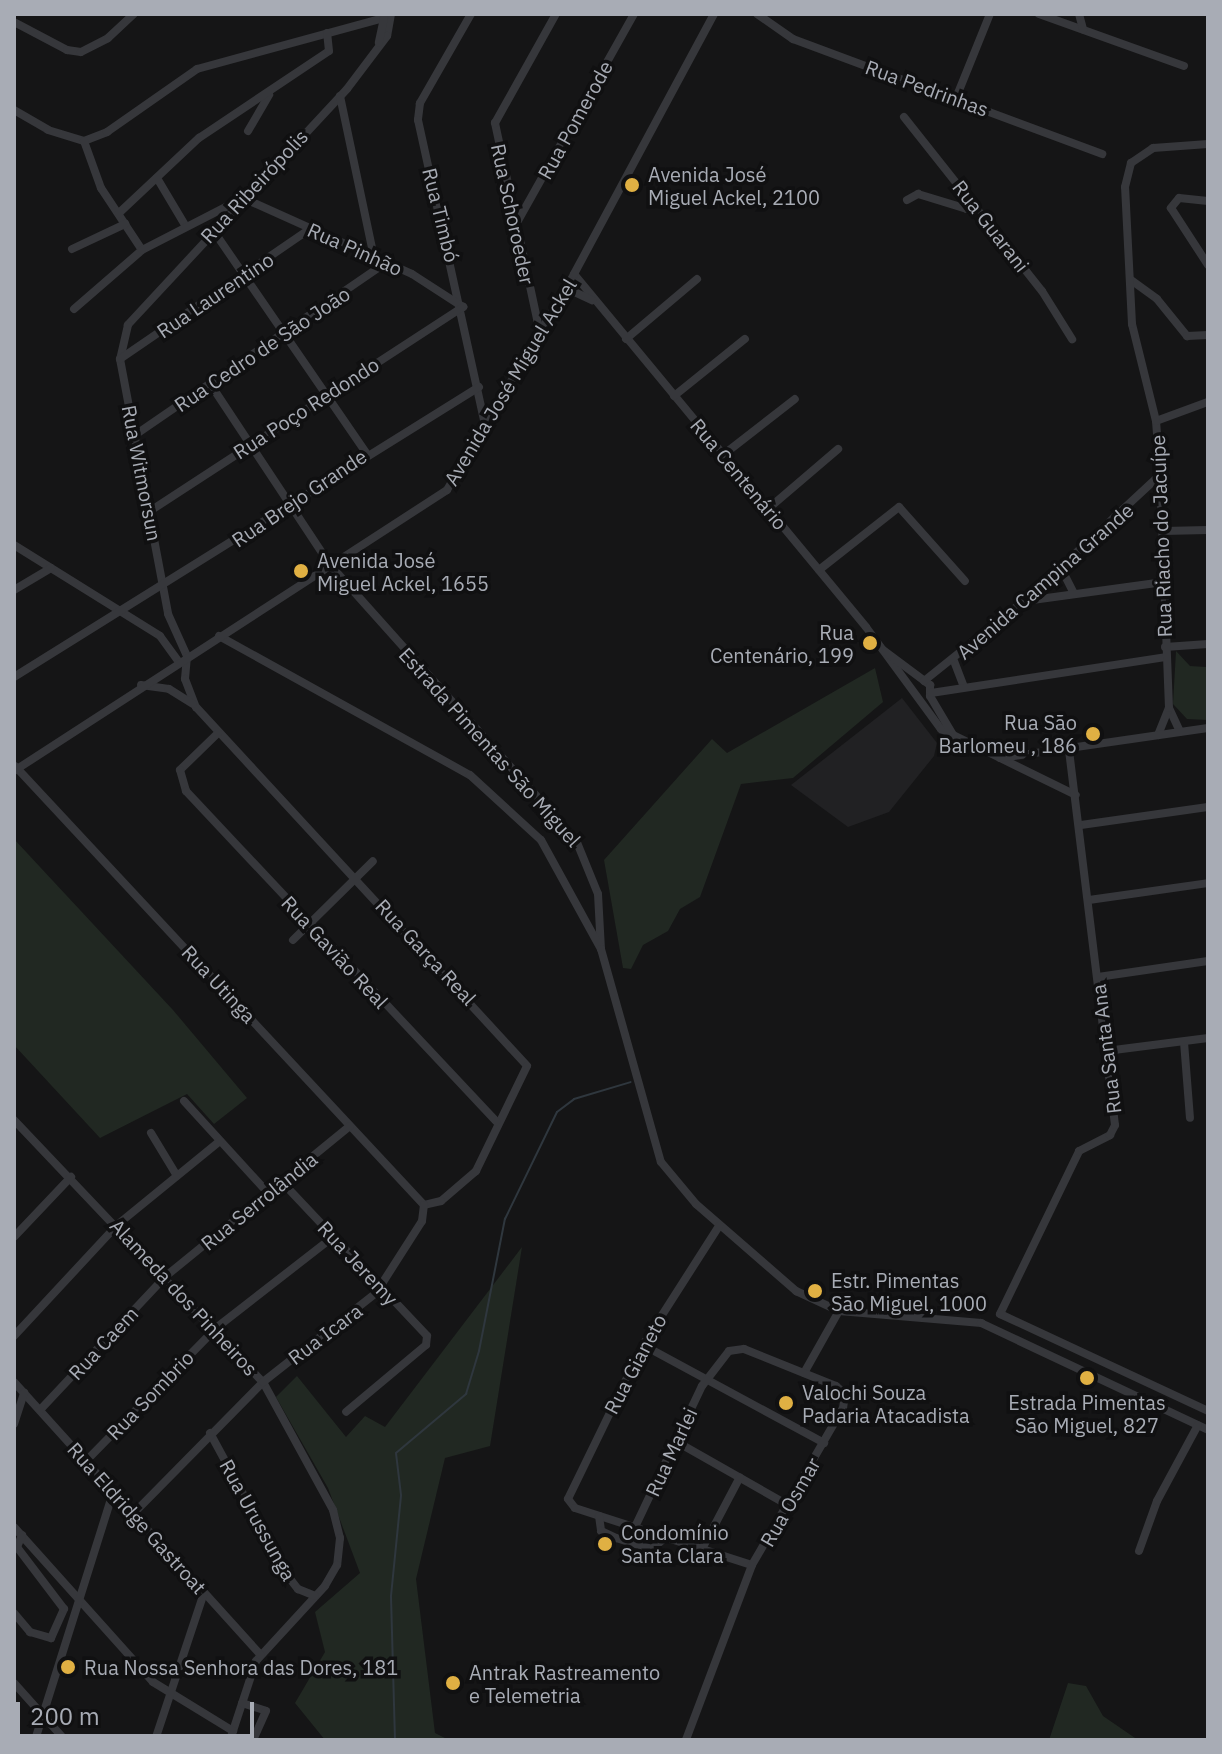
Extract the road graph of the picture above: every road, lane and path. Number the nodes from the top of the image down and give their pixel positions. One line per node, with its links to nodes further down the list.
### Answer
1 (134, 14): 14 (street)
2 (371, 14): 15 (street)
3 (471, 14): 50 (street, Rua Timbó)
4 (556, 14): 36 (street, Rua Schoroeder)
5 (634, 14): 36 (street, Rua Pomerode)
6 (714, 14): 44 (street, Avenida José Miguel Ackel)
7 (757, 14): 21 (street, Rua Pedrinhas)
8 (990, 14): 21 (street)
9 (1039, 14): 13 (street)
10 (1072, 14): 13 (street)
11 (1079, 14): 16 (street)
12 (386, 15): 15 (street); 20 (street, Rua Ribeirópolis)
13 (1059, 21): 16 (street)
14 (14, 22)
15 (355, 23): 17 (street)
16 (1084, 30): 18 (street)
17 (327, 33): 19 (street); 25 (street)
18 (1184, 66)
19 (272, 91): 24 (street); 28 (street)
20 (340, 96): 29 (street, Rua Ribeirópolis); 41 (street)
21 (956, 98): 27 (street, Rua Pedrinhas)
22 (14, 110): 25 (street)
23 (904, 117): 32 (street, Rua Guarani)
24 (248, 131)
25 (84, 141): 33 (street)
26 (1208, 144): 47 (street, Rua Riacho do Jacuípe)
27 (1102, 154)
28 (157, 178): 33 (street); 35 (street)
29 (243, 198): 35 (street); 37 (street, Rua Pinhão); 38 (street, Rua Ribeirópolis)
30 (907, 200): 32 (street)
31 (1208, 201): 43 (street)
32 (977, 208): 57 (street, Rua Guarani)
33 (119, 213): 34 (street)
34 (125, 224): 39 (street); 40 (street)
35 (185, 225): 40 (street)
36 (515, 226): 52 (street, Rua Schoroeder)
37 (310, 229): 41 (street, Rua Pinhão); 45 (street, Rua Laurentino)
38 (213, 230): 45 (street); 58 (street, Rua Ribeirópolis)
39 (72, 249)
40 (142, 250): 51 (street)
41 (374, 257): 42 (street, Rua Pinhão)
42 (387, 262): 50 (street, Rua Pinhão); 54 (street, Rua Cedro de São João)
43 (1208, 265)
44 (574, 274): 48 (street, Avenida José Miguel Ackel); 49 (street, Rua Centenário)
45 (243, 277): 54 (street); 58 (street, Rua Laurentino)
46 (697, 279): 55 (street)
47 (1131, 280): 53 (street); 65 (street, Rua Riacho do Jacuípe)
48 (566, 288): 49 (street, Rua Centenário); 52 (street, Avenida José Miguel Ackel)
49 (592, 300): 55 (street, Rua Centenário)
50 (463, 307): 60 (street, Rua Timbó); 61 (street, Rua Poço Redondo)
51 (74, 309)
52 (540, 333): 66 (street, Avenida José Miguel Ackel)
53 (1208, 335)
54 (284, 336): 59 (street, Rua Cedro de São João); 61 (street)
55 (626, 339): 62 (street, Rua Centenário)
56 (745, 339): 62 (street)
57 (1072, 339)
58 (120, 359): 67 (street, Rua Witmorsun)
59 (211, 385): 67 (street, Rua Cedro de São João); 68 (street, Estrada Pimentas São Miguel)
60 (479, 387): 66 (street, Rua Timbó); 70 (street, Rua Brejo Grande)
61 (325, 395): 68 (street, Rua Poço Redondo); 70 (street)
62 (674, 396): 71 (street, Rua Centenário)
63 (795, 399): 71 (street)
64 (1208, 402): 65 (street)
65 (1156, 421): 72 (street, Rua Riacho do Jacuípe)
66 (487, 429): 79 (street, Avenida José Miguel Ackel)
67 (135, 435): 75 (street, Rua Witmorsun)
68 (250, 445): 73 (street, Estrada Pimentas São Miguel); 75 (street, Rua Poço Redondo)
69 (838, 449): 74 (street)
70 (366, 453): 73 (street, Rua Brejo Grande)
71 (723, 455): 74 (street, Rua Centenário)
72 (1160, 474): 77 (street, Rua Riacho do Jacuípe); 81 (street, Avenida Campina Grande)
73 (289, 505): 79 (street, Estrada Pimentas São Miguel); 85 (street, Rua Brejo Grande)
74 (769, 508): 82 (street, Rua Centenário)
75 (150, 511): 85 (street, Rua Witmorsun)
76 (1208, 530): 77 (street)
77 (1163, 531): 84 (street, Rua Riacho do Jacuípe)
78 (14, 545): 80 (street)
79 (331, 566): 90 (street, Avenida José Miguel Ackel); 127 (street, Estrada Pimentas São Miguel)
80 (51, 568): 86 (street); 89 (street)
81 (1061, 568): 87 (street); 88 (street, Avenida Campina Grande)
82 (819, 570): 83 (street); 96 (street, Rua Centenário)
83 (965, 581)
84 (1164, 582): 87 (street); 95 (street, Rua Riacho do Jacuípe)
85 (164, 587): 89 (street, Rua Brejo Grande); 91 (street, Rua Witmorsun)
86 (14, 590)
87 (1074, 594): 88 (street)
88 (1024, 601): 100 (street, Avenida Campina Grande)
89 (122, 612): 93 (street); 102 (street, Rua Brejo Grande)
90 (229, 630): 92 (street, Avenida José Miguel Ackel); 97 (street)
91 (175, 633): 93 (street); 98 (street, Rua Witmorsun)
92 (219, 636): 97 (street); 98 (street, Avenida José Miguel Ackel)
93 (164, 640): 101 (street)
94 (1208, 644): 95 (street)
95 (1165, 647): 99 (street, Rua Riacho do Jacuípe)
96 (882, 650): 103 (street, Rua Centenário); 107 (street, Rua Centenário)
97 (249, 651): 127 (street)
98 (187, 656): 101 (street, Avenida José Miguel Ackel); 108 (street)
99 (1165, 657): 105 (street); 109 (street, Rua Riacho do Jacuípe)
100 (954, 661): 103 (street, Avenida Campina Grande); 105 (street)
101 (179, 662): 104 (street, Avenida José Miguel Ackel)
102 (15, 675)
103 (922, 681): 106 (street, Rua Centenário); 107 (street)
104 (141, 685): 108 (street); 117 (street, Avenida José Miguel Ackel)
105 (963, 685): 106 (street)
106 (931, 694): 107 (street); 114 (street, Rua Centenário)
107 (914, 696): 114 (street, Rua Centenário)
108 (196, 707): 112 (street, Rua Garça Real)
109 (1169, 708): 111 (street, Rua Riacho do Jacuípe); 113 (street, Rua Riacho do Jacuípe)
110 (1208, 728): 111 (street)
111 (1180, 732): 113 (street)
112 (218, 733): 122 (street, Rua Garça Real); 125 (street, Rua Gavião Real)
113 (1158, 735): 115 (street)
114 (957, 741): 116 (street, Rua Centenário)
115 (1069, 748): 116 (street); 118 (street, Rua Santa Ana)
116 (999, 758): 118 (street, Rua Centenário)
117 (15, 768): 137 (street, Rua Utinga)
118 (1076, 795): 120 (street, Rua Santa Ana)
119 (1208, 807): 120 (street)
120 (1081, 825): 124 (street, Rua Santa Ana)
121 (373, 861): 122 (street)
122 (357, 878): 125 (street); 135 (street, Rua Garça Real)
123 (1208, 883): 124 (street)
124 (1089, 900): 129 (street, Rua Santa Ana)
125 (308, 924): 126 (street); 135 (street, Rua Gavião Real)
126 (293, 940)
127 (601, 949): 147 (street)
128 (1208, 961): 129 (street)
129 (1098, 977): 132 (street, Rua Santa Ana)
130 (1208, 1038): 131 (street)
131 (1184, 1042): 132 (street); 134 (street)
132 (1106, 1051): 153 (street, Rua Santa Ana)
133 (184, 1101): 140 (street)
134 (1190, 1118)
135 (496, 1121): 145 (street, Rua Garça Real)
136 (18, 1124): 139 (street); 142 (street, Alameda dos Pinheiros)
137 (350, 1126): 143 (street, Rua Serrolândia); 145 (street, Rua Utinga)
138 (151, 1133): 141 (street)
139 (14, 1135)
140 (220, 1141): 141 (street); 144 (street)
141 (177, 1176): 146 (street)
142 (71, 1177): 146 (street, Alameda dos Pinheiros); 148 (street)
143 (283, 1183): 144 (street, Rua Serrolândia); 149 (street, Rua Jeremy)
144 (269, 1194): 150 (street, Rua Serrolândia)
145 (424, 1205): 151 (street, Rua Icara)
146 (117, 1225): 150 (street, Alameda dos Pinheiros); 156 (street)
147 (719, 1226): 152 (street); 157 (street, Rua Gianeto)
148 (14, 1237)
149 (333, 1237): 151 (street, Rua Jeremy); 155 (street, Rua Sombrio)
150 (166, 1276): 155 (street, Alameda dos Pinheiros); 163 (street, Rua Caem)
151 (380, 1288): 161 (street, Rua Icara); 165 (street, Rua Jeremy)
152 (839, 1311): 154 (street); 158 (street)
153 (1000, 1314): 154 (street); 164 (street)
154 (981, 1323): 167 (street)
155 (216, 1328): 161 (street, Alameda dos Pinheiros); 172 (street, Rua Sombrio)
156 (14, 1336)
157 (643, 1345): 159 (street); 177 (street, Rua Gianeto)
158 (804, 1373): 159 (street); 171 (street, Rua Osmar)
159 (707, 1377): 170 (street, Rua Marlei); 171 (street)
160 (14, 1382): 162 (street, Rua Eldridge Gastroat)
161 (263, 1382): 169 (street, Rua Icara); 186 (street, Alameda dos Pinheiros)
162 (24, 1393): 163 (street, Rua Eldridge Gastroat); 166 (street)
163 (40, 1410): 172 (street, Rua Eldridge Gastroat)
164 (1208, 1411)
165 (346, 1412)
166 (14, 1424)
167 (1198, 1425): 168 (street); 183 (street)
168 (1208, 1430)
169 (210, 1433): 176 (street, Rua Icara); 186 (street, Rua Urussunga)
170 (677, 1442): 173 (street); 179 (street, Rua Marlei)
171 (824, 1443): 175 (street, Rua Osmar)
172 (85, 1462): 174 (street, Rua Eldridge Gastroat)
173 (740, 1477): 175 (street); 182 (street)
174 (113, 1492): 176 (street, Rua Eldridge Gastroat); 187 (street)
175 (788, 1505): 184 (street, Rua Osmar)
176 (133, 1514): 185 (street, Rua Eldridge Gastroat)
177 (599, 1516): 179 (street); 181 (street)
178 (14, 1527): 180 (street)
179 (635, 1527): 181 (street)
180 (22, 1535): 187 (street); 188 (street)
181 (666, 1537): 182 (street)
182 (702, 1549): 184 (street)
183 (1139, 1551)
184 (752, 1565): 199 (street, Rua Osmar)
185 (204, 1593): 189 (street, Rua Eldridge Gastroat); 191 (street)
186 (315, 1596): 189 (street, Alameda dos Pinheiros)
187 (78, 1597): 191 (street); 193 (street)
188 (14, 1613)
189 (261, 1655): 192 (street)
190 (14, 1683): 193 (street)
191 (169, 1694): 194 (street); 198 (street)
192 (242, 1703): 194 (street); 195 (street)
193 (42, 1715): 196 (street); 197 (street)
194 (231, 1736)
195 (254, 1739)
196 (35, 1740)
197 (65, 1740)
198 (155, 1740)
199 (686, 1740)

